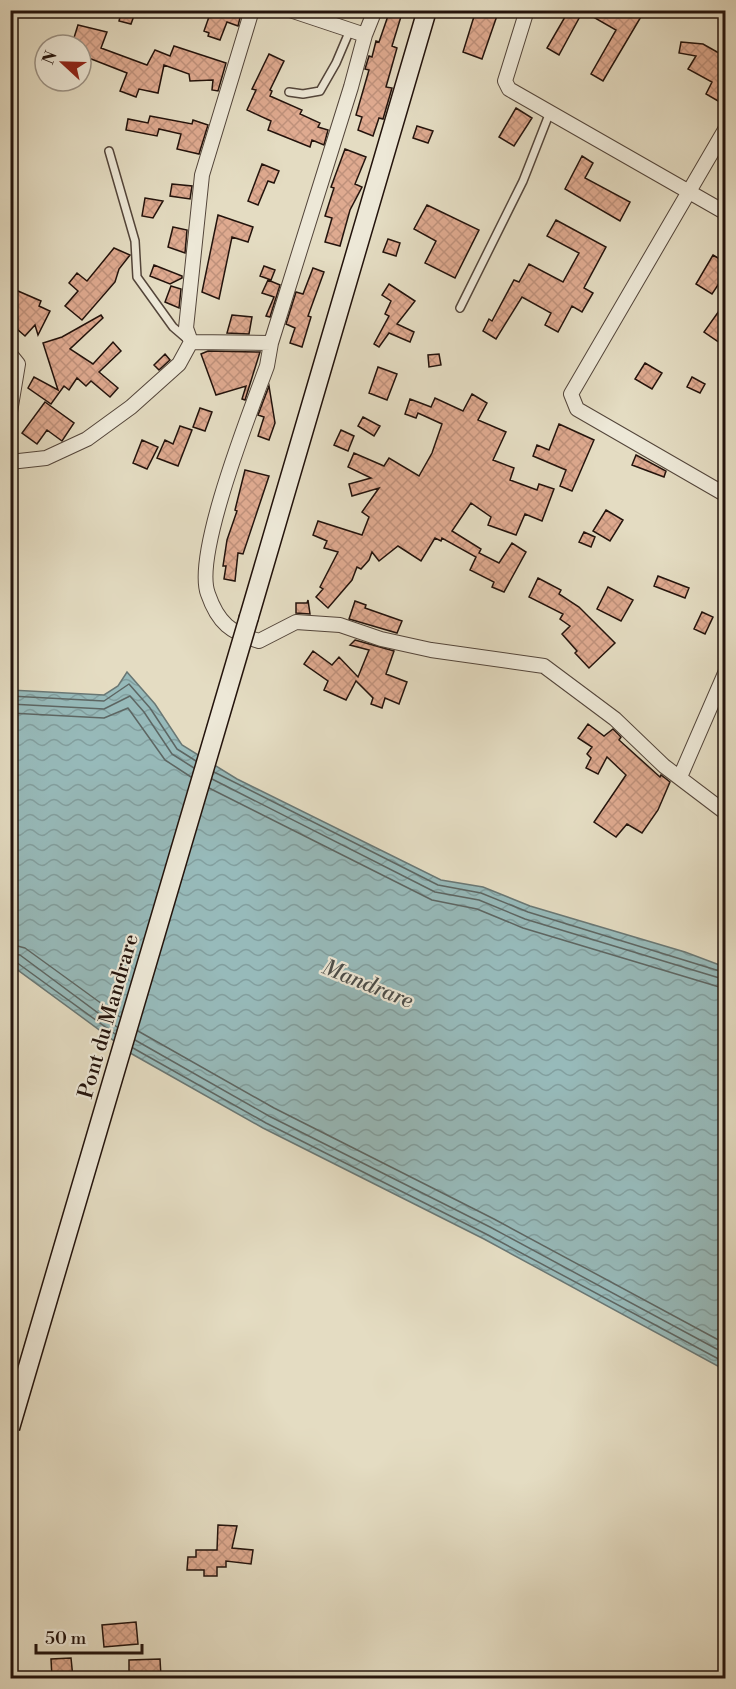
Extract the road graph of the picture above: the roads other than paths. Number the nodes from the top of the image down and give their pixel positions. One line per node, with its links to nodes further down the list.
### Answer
1 (252, 10): 15 (street)
2 (290, 10): 6 (street)
3 (375, 10): 7 (street)
4 (427, 10): 24 (main road, Pont du Mandrare, bridge)
5 (527, 10): 9 (street)
6 (350, 30): 7 (street); 8 (lane)
7 (365, 35): 16 (street)
8 (289, 92)
9 (550, 112): 12 (street); 14 (lane)
10 (726, 128): 12 (street)
11 (109, 151): 15 (lane)
12 (688, 191): 13 (street); 20 (street)
13 (726, 213)
14 (460, 308)
15 (191, 342): 16 (street); 19 (street)
16 (271, 343): 22 (street)
17 (10, 354): 18 (street)
18 (10, 412)
19 (10, 462)
20 (726, 495)
21 (726, 671): 22 (street)
22 (680, 777): 23 (street)
23 (726, 813)
24 (10, 1428)

